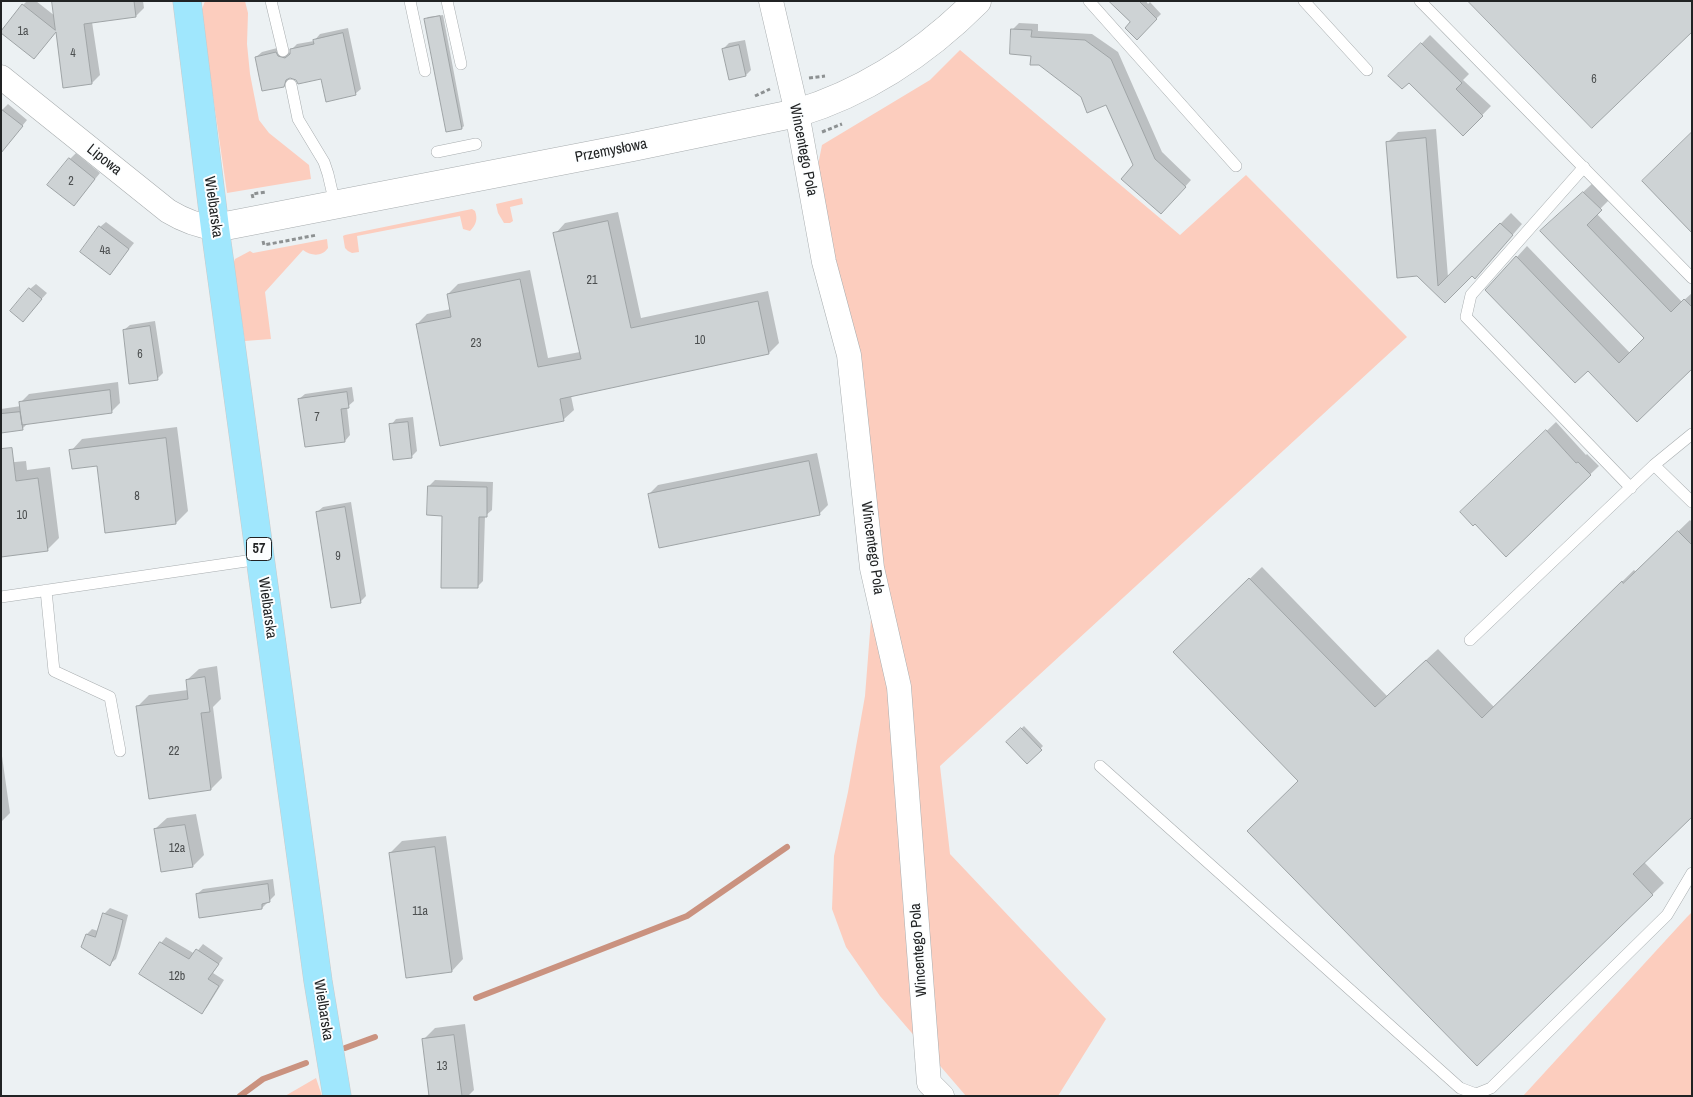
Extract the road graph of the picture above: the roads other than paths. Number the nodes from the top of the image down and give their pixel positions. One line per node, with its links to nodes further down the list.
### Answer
1 (187, 1): 22 (main road, Wielbarska / 57)
2 (271, 1): 10 (lane)
3 (410, 1): 13 (lane)
4 (447, 1): 11 (lane)
5 (772, 1): 16 (street, Wincentego Pola)
6 (976, 1): 16 (street, Przemysłowa)
7 (1089, 1): 19 (lane)
8 (1304, 1): 12 (lane)
9 (1420, 1): 20 (lane)
10 (283, 51)
11 (461, 64)
12 (1367, 70)
13 (425, 71)
14 (1, 77): 22 (street, Lipowa)
15 (290, 85): 21 (lane)
16 (797, 113): 21 (street, Przemysłowa); 36 (street, Wincentego Pola)
17 (476, 144): 18 (lane)
18 (437, 152)
19 (1236, 166)
20 (1584, 167): 23 (lane); 26 (lane)
21 (335, 204): 22 (street, Przemysłowa)
22 (215, 228): 28 (main road, Wielbarska / 57)
23 (1692, 278)
24 (1692, 434): 25 (lane)
25 (1654, 464): 26 (lane); 27 (lane)
26 (1631, 488): 31 (lane)
27 (1692, 502)
28 (260, 559): 29 (lane); 35 (main road, Wielbarska / 57)
29 (46, 590): 30 (lane); 32 (lane)
30 (1, 597)
31 (1470, 640)
32 (120, 751)
33 (1100, 766): 34 (lane)
34 (1692, 873)
35 (337, 1096)
36 (942, 1096)

